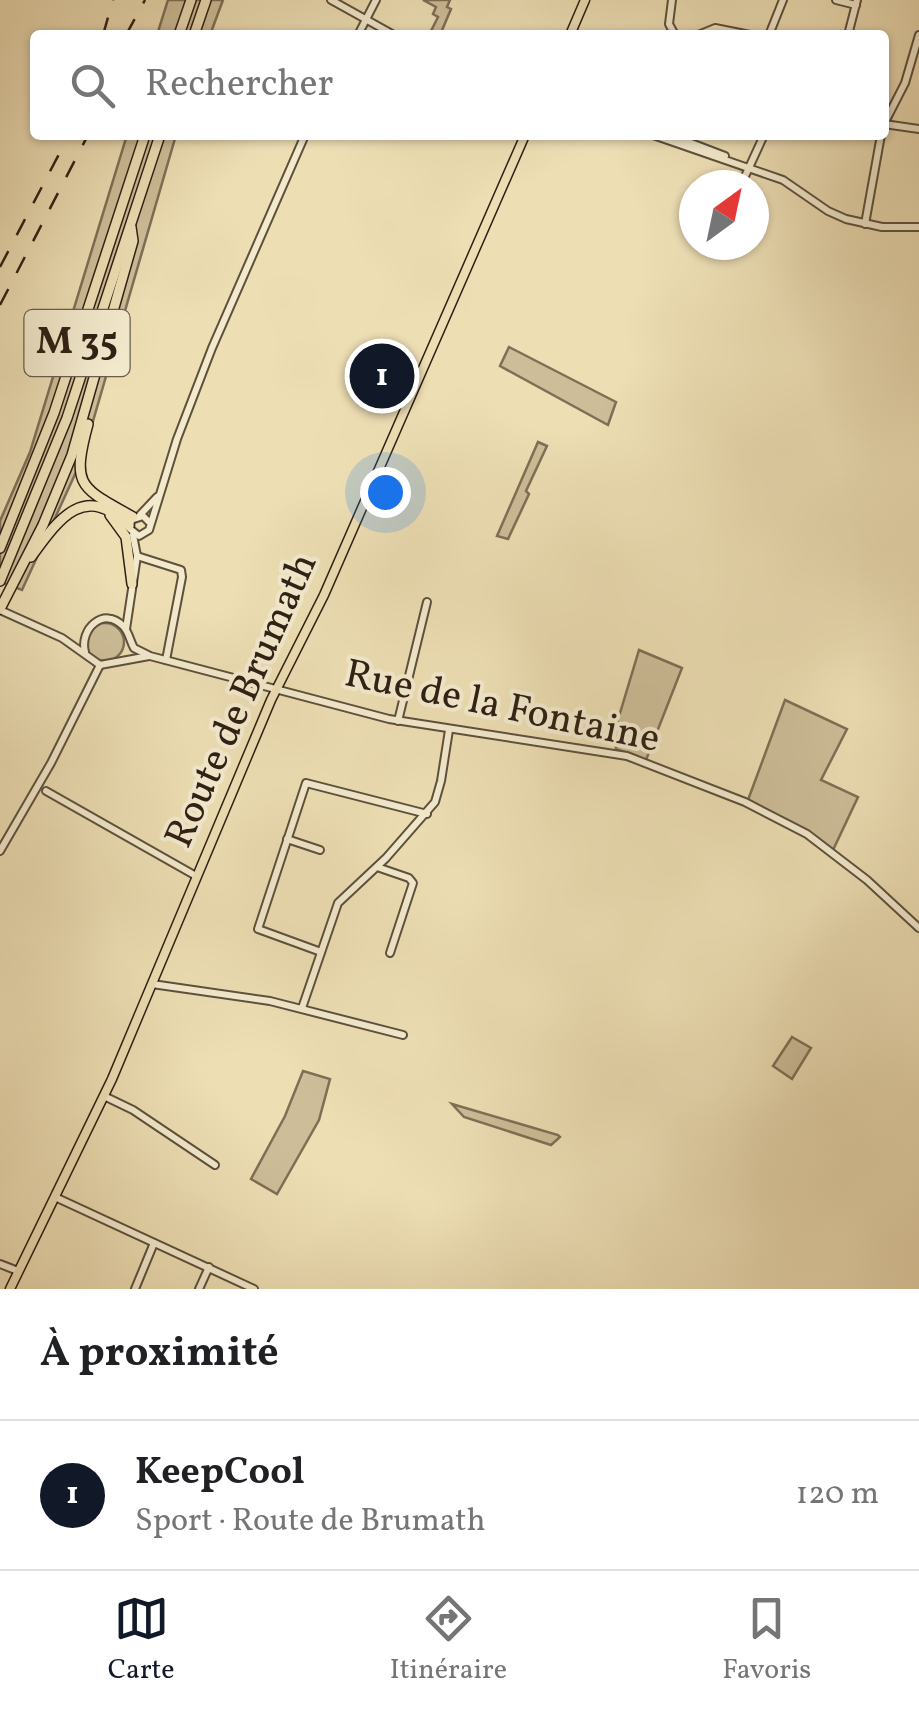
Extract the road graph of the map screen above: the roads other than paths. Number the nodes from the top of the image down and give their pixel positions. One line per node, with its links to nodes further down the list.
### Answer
1 (191, 0): 11 (highway)
2 (206, 0): 12 (highway)
3 (330, 0): 10 (street)
4 (376, 0): 10 (street)
5 (585, 0): 15 (main road)
6 (672, 0): 16 (street)
7 (783, 0): 17 (street)
8 (836, 0): 9 (street)
9 (856, 3): 18 (street)
10 (366, 19): 13 (street); 14 (street)
11 (180, 30)
12 (196, 30)
13 (360, 30)
14 (385, 30)
15 (572, 30)
16 (672, 30)
17 (772, 30)
18 (849, 30)
19 (919, 35): 20 (street)
20 (889, 114)
21 (889, 125): 22 (street)
22 (919, 130)
23 (143, 140): 45 (highway, M 35)
24 (158, 140): 35 (highway, M 35)
25 (303, 140): 39 (street)
26 (523, 140): 38 (main road, Route de Brumath)
27 (668, 140): 31 (street)
28 (682, 140): 31 (street)
29 (762, 140): 32 (street)
30 (880, 140): 34 (street)
31 (730, 160): 32 (street)
32 (750, 167): 33 (street); 34 (street)
33 (748, 170)
34 (866, 224): 36 (street)
35 (131, 225): 37 (highway); 47 (highway, M 35)
36 (919, 227)
37 (94, 385): 43 (highway); 48 (highway)
38 (369, 494): 40 (street); 63 (main road, Route de Brumath)
39 (158, 496): 42 (street); 43 (street)
40 (403, 497)
41 (100, 508): 43 (highway); 48 (highway); 49 (highway)
42 (150, 522): 43 (street); 44 (street)
43 (134, 523): 44 (street); 46 (street)
44 (144, 534): 46 (street)
45 (0, 548)
46 (137, 553): 49 (street); 61 (street)
47 (0, 580)
48 (13, 584): 52 (highway)
49 (132, 584): 51 (street)
50 (426, 602): 64 (street)
51 (127, 607): 53 (street); 54 (street)
52 (0, 610): 56 (street)
53 (112, 619): 54 (street); 55 (street)
54 (126, 629): 57 (street)
55 (86, 631): 56 (street); 58 (street)
56 (62, 638): 58 (street)
57 (130, 640): 59 (street, Rue de la Fontaine); 60 (street)
58 (85, 652): 62 (street)
59 (150, 656): 60 (street, Rue de la Fontaine); 61 (street, Rue de la Fontaine)
60 (122, 660): 62 (street, Rue de la Fontaine)
61 (166, 660): 63 (street, Rue de la Fontaine)
62 (100, 665): 70 (street)
63 (276, 689): 64 (street, Rue de la Fontaine); 72 (main road, Route de Brumath)
64 (398, 721): 65 (street, Rue de la Fontaine)
65 (448, 730): 67 (street); 73 (street, Rue de la Fontaine)
66 (46, 791): 72 (street)
67 (426, 814): 68 (street); 71 (street)
68 (288, 839): 69 (street); 74 (street)
69 (320, 850)
70 (0, 851)
71 (377, 867): 74 (street); 75 (street)
72 (196, 876): 76 (main road, Route de Brumath)
73 (919, 928)
74 (321, 952): 77 (street)
75 (390, 953)
76 (152, 984): 77 (street); 79 (main road, Route de Brumath)
77 (302, 1008): 78 (street)
78 (403, 1035)
79 (104, 1096): 80 (street); 81 (main road, Route de Brumath)
80 (215, 1165)
81 (54, 1197): 82 (street); 85 (main road, Route de Brumath)
82 (154, 1243): 84 (street); 87 (street)
83 (0, 1264): 85 (street)
84 (209, 1267): 88 (street); 89 (street)
85 (18, 1271): 86 (main road, Route de Brumath)
86 (10, 1289)
87 (135, 1289)
88 (199, 1289)
89 (254, 1289)

